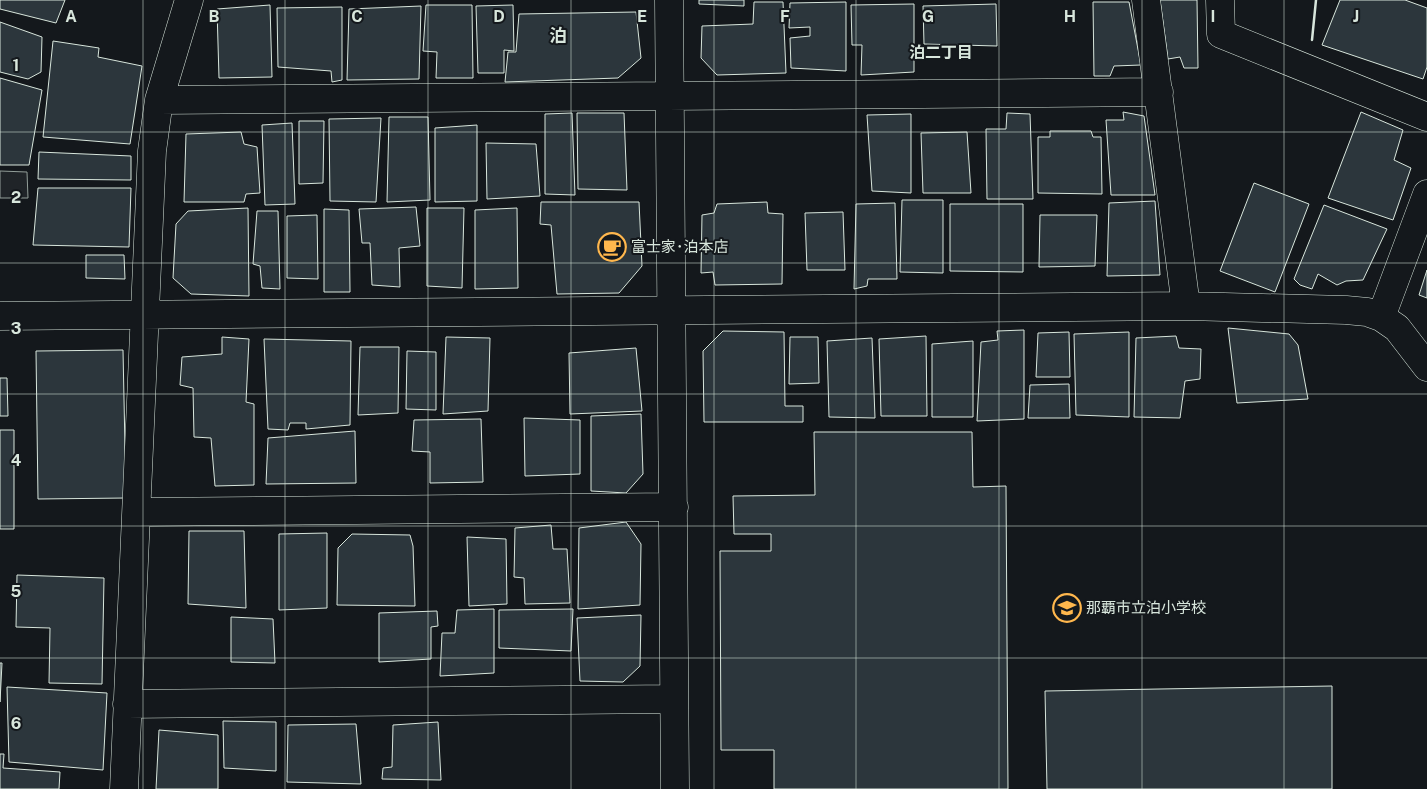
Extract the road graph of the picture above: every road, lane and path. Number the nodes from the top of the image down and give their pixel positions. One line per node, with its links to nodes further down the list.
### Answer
1 (189, 0): 7 (street)
2 (669, 0): 6 (street)
3 (1146, 0): 5 (street)
4 (1220, 0): 8 (street)
5 (1159, 92): 6 (street); 10 (street)
6 (670, 96): 7 (street); 11 (street)
7 (159, 100): 12 (street)
8 (1427, 116)
9 (1427, 194): 14 (street)
10 (1186, 306): 11 (street); 14 (street)
11 (672, 311): 12 (street); 16 (street)
12 (144, 315): 13 (street); 17 (street)
13 (0, 316)
14 (1380, 317): 15 (street)
15 (1427, 367)
16 (674, 507): 17 (street); 18 (street)
17 (137, 512): 19 (street)
18 (674, 699): 19 (street); 21 (street)
19 (127, 704): 20 (street)
20 (124, 789)
21 (675, 789)

